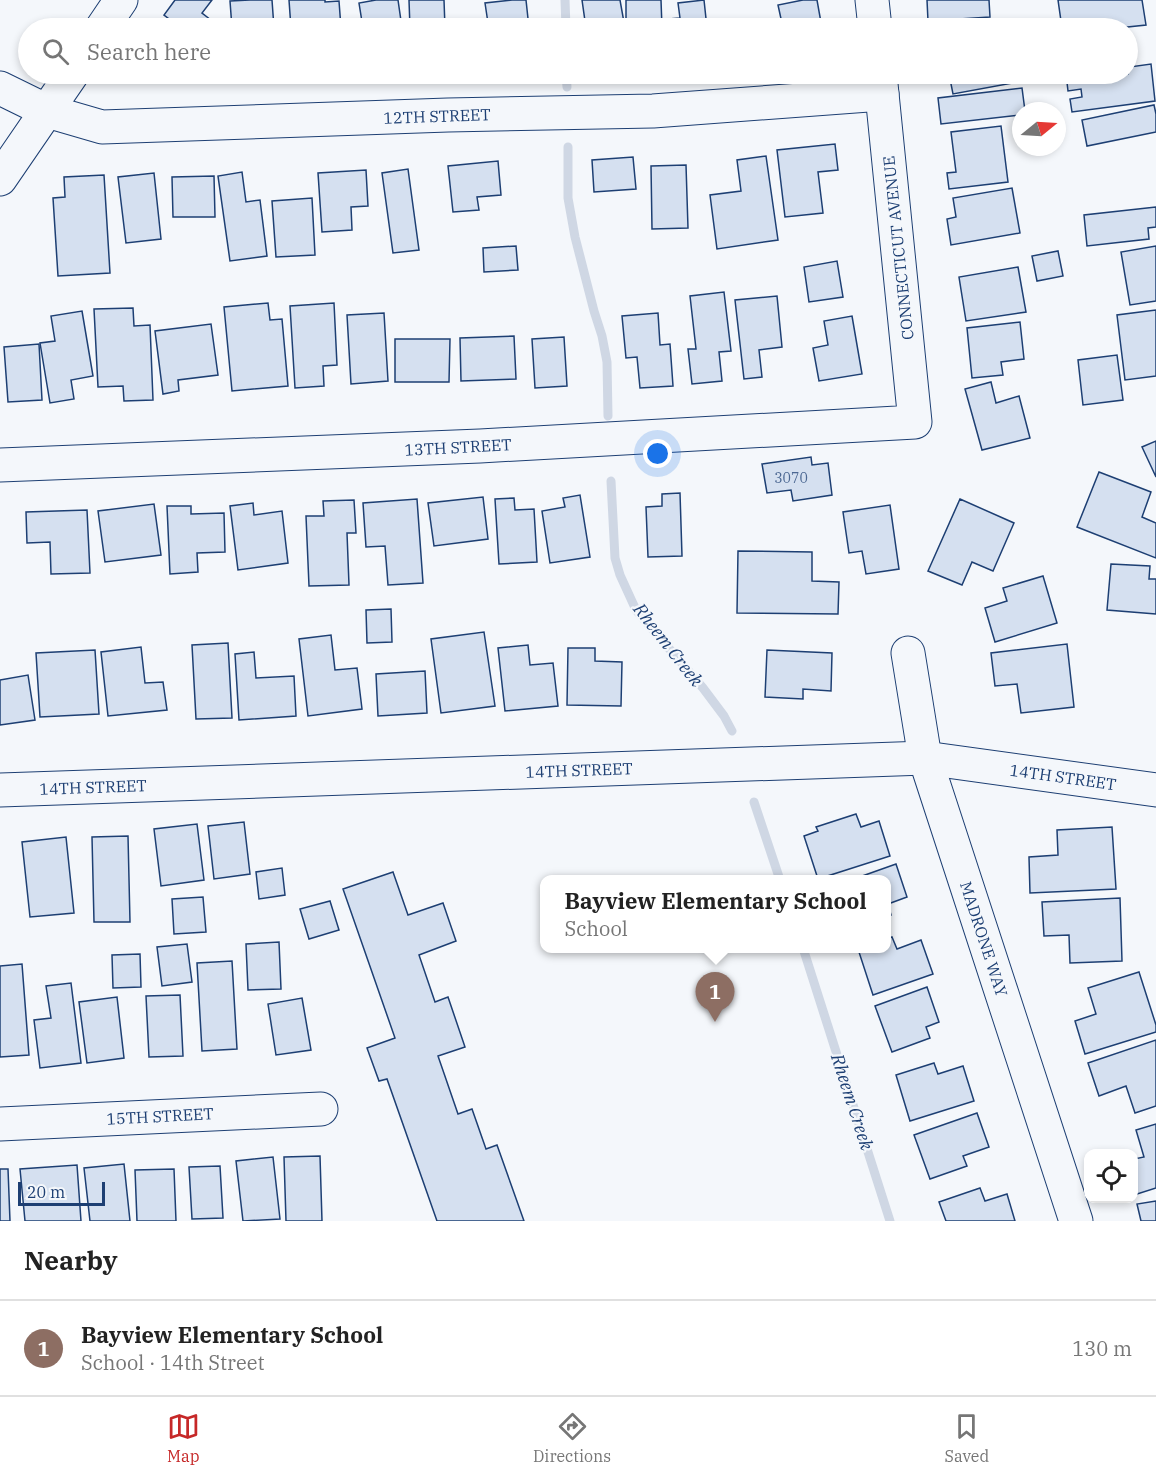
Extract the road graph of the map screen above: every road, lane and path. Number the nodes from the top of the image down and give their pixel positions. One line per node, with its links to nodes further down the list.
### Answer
1 (122, 0): 3 (street)
2 (872, 0): 4 (street)
3 (109, 18)
4 (874, 18)
5 (65, 84): 8 (street)
6 (881, 84): 8 (street, 12TH STREET); 10 (street, CONNECTICUT AVENUE)
7 (0, 87): 8 (street, 12TH STREET)
8 (47, 111): 9 (street)
9 (0, 180)
10 (915, 422): 11 (street, 13TH STREET)
11 (0, 465)
12 (908, 653): 13 (street, MADRONE WAY)
13 (925, 758): 14 (street, 14TH STREET); 15 (street, 14TH STREET); 18 (street, MADRONE WAY)
14 (0, 790)
15 (1156, 790)
16 (321, 1109): 17 (street, 15TH STREET)
17 (0, 1124)
18 (1076, 1221)

